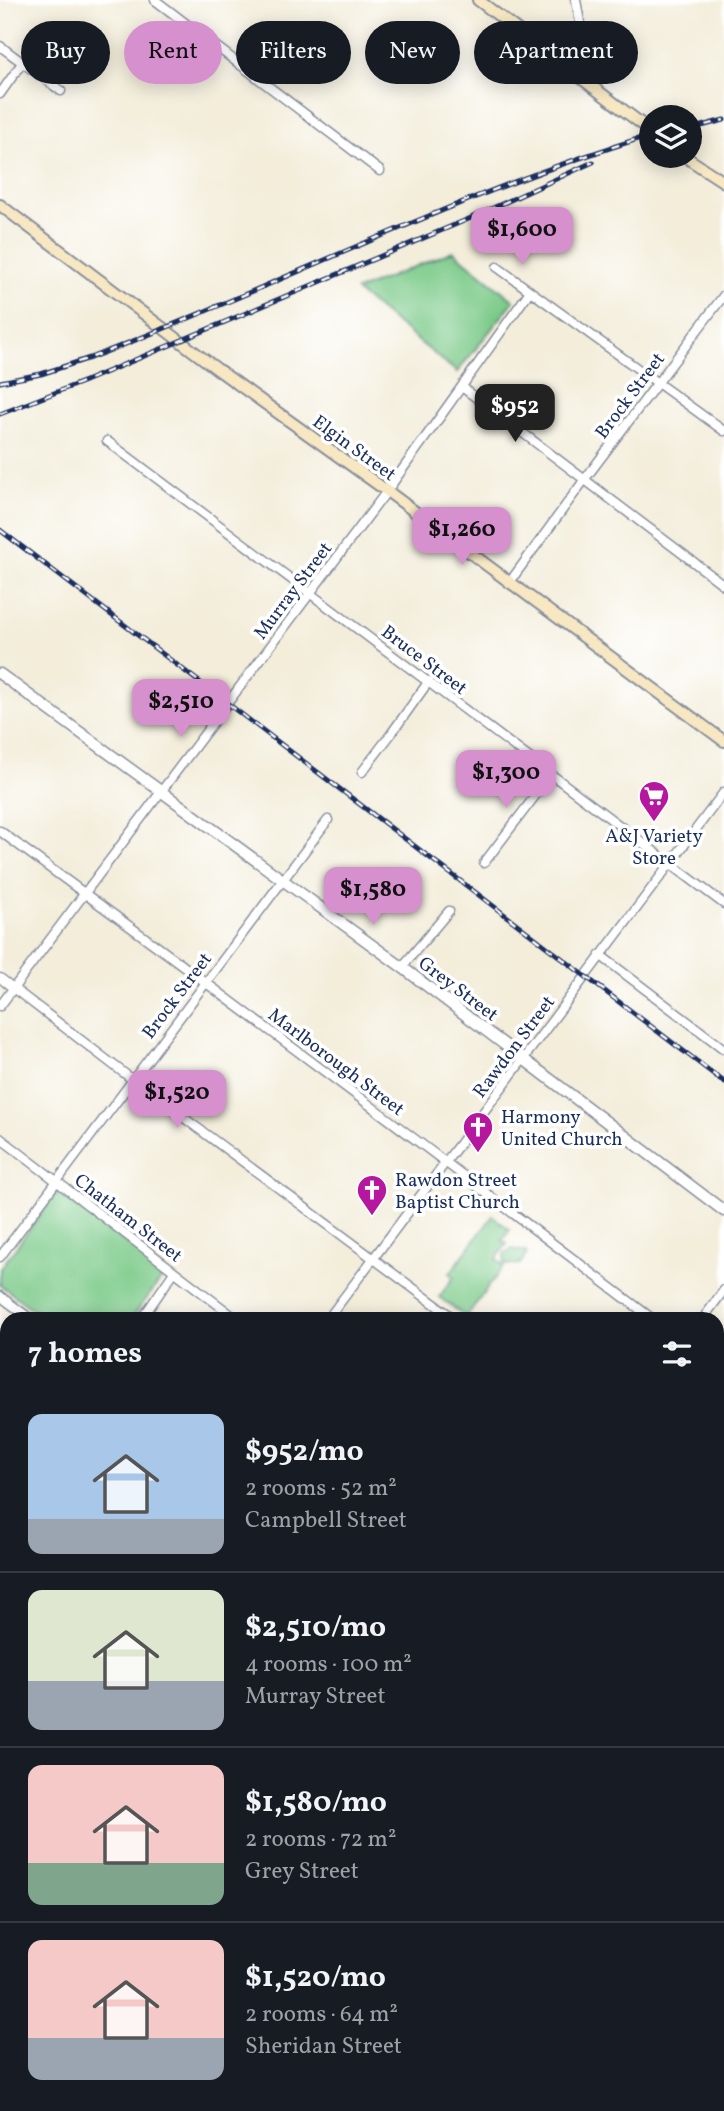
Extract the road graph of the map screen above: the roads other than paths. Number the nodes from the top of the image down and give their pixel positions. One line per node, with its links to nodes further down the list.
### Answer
1 (155, 0): 15 (street)
2 (478, 0): 4 (main road)
3 (576, 0): 5 (street)
4 (506, 21)
5 (580, 21)
6 (0, 47): 7 (street)
7 (21, 62)
8 (21, 64): 12 (street)
9 (51, 84): 11 (street)
10 (589, 84): 13 (main road)
11 (61, 91)
12 (0, 94)
13 (639, 122)
14 (702, 167): 16 (main road)
15 (380, 171)
16 (724, 181)
17 (0, 205): 26 (main road, Elgin Street)
18 (497, 267): 19 (street)
19 (530, 291): 21 (street); 22 (street, Murray Street)
20 (723, 299): 21 (street, Brock Street)
21 (658, 382): 23 (street); 25 (street, Brock Street)
22 (462, 387): 25 (street); 26 (street, Murray Street)
23 (724, 431)
24 (107, 441): 29 (street, Bruce Street)
25 (585, 479): 27 (street, Brock Street); 28 (street)
26 (387, 491): 27 (main road, Elgin Street); 29 (street, Murray Street)
27 (509, 583): 32 (main road, Elgin Street)
28 (724, 584)
29 (309, 592): 31 (street, Bruce Street); 35 (street, Murray Street)
30 (0, 674): 35 (street, Grey Street)
31 (429, 681): 33 (street); 34 (street, Bruce Street)
32 (724, 741)
33 (362, 772)
34 (551, 775): 39 (street); 40 (street, Bruce Street)
35 (160, 791): 41 (street, Grey Street); 42 (street, Murray Street)
36 (724, 792): 40 (street, Rawdon Street)
37 (328, 820): 41 (street, Brock Street)
38 (0, 831): 42 (street, Marlborough Street)
39 (484, 863)
40 (670, 864): 43 (street, Bruce Street); 45 (street, Rawdon Street)
41 (282, 879): 46 (street, Grey Street); 48 (street, Brock Street)
42 (83, 894): 48 (street, Marlborough Street); 49 (street, Murray Street)
43 (724, 904)
44 (449, 911): 46 (street)
45 (600, 955): 52 (street); 53 (street, Rawdon Street)
46 (402, 967): 53 (street, Grey Street)
47 (0, 978): 49 (street)
48 (205, 982): 54 (street, Brock Street); 56 (street, Marlborough Street)
49 (14, 988): 50 (street, Murray Street); 54 (street)
50 (0, 1006)
51 (724, 1034): 52 (street)
52 (720, 1046)
53 (523, 1060): 56 (street, Rawdon Street); 58 (street, Grey Street)
54 (133, 1080): 57 (street, Brock Street); 60 (street)
55 (0, 1138): 57 (street, Chatham Street)
56 (446, 1161): 60 (street, Rawdon Street); 69 (street, Marlborough Street)
57 (56, 1181): 59 (street, Brock Street); 61 (street, Chatham Street)
58 (724, 1211)
59 (0, 1257)
60 (373, 1258): 67 (street, Rawdon Street); 68 (street)
61 (174, 1272): 65 (street); 66 (street, Chatham Street)
62 (724, 1290): 70 (street)
63 (0, 1296): 64 (street)
64 (21, 1312)
65 (146, 1312)
66 (227, 1312)
67 (333, 1312)
68 (445, 1312)
69 (644, 1312)
70 (708, 1312)

